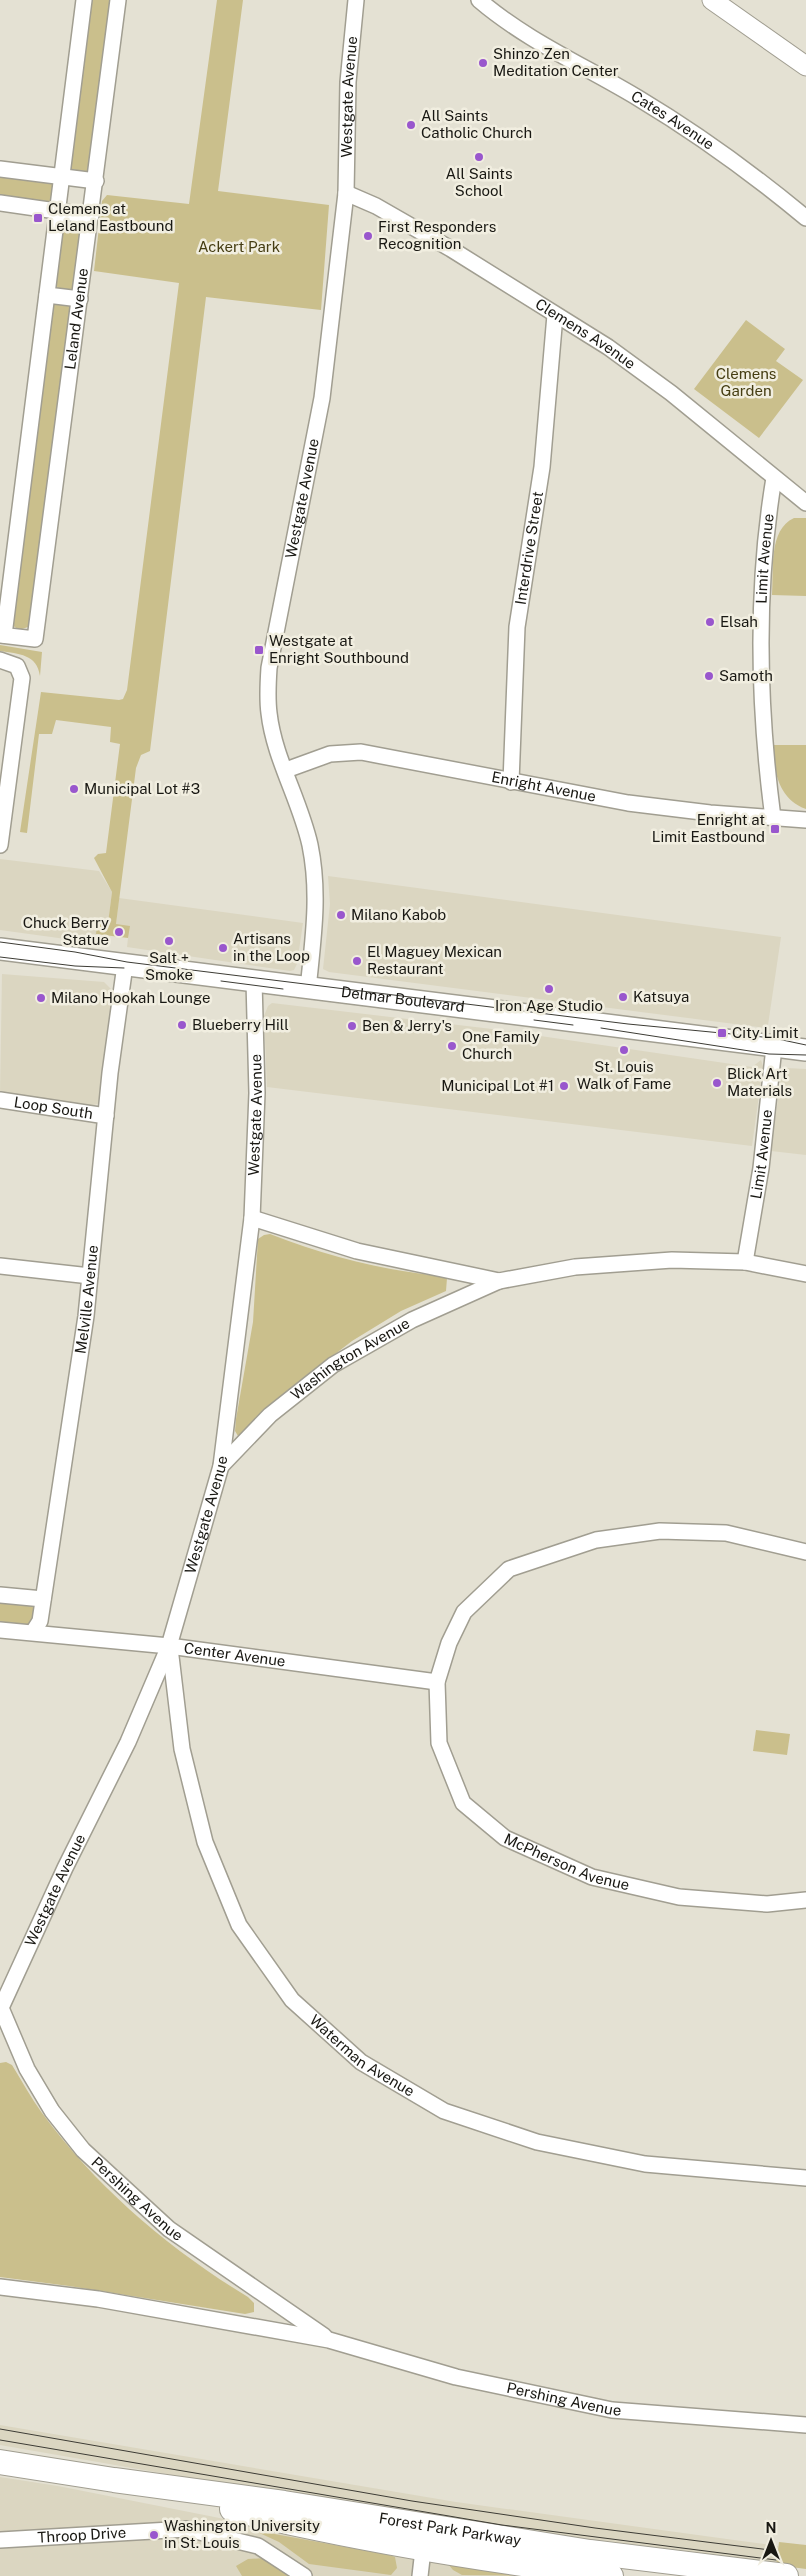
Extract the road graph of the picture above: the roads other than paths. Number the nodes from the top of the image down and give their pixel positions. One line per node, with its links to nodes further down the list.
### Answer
1 (84, 0): 8 (street)
2 (118, 0): 9 (street, Leland Avenue)
3 (356, 0): 10 (street, Westgate Avenue)
4 (479, 0): 14 (street, Cates Avenue)
5 (712, 0): 6 (street)
6 (806, 66)
7 (0, 169): 8 (street)
8 (62, 177): 9 (street); 12 (street)
9 (96, 181): 13 (street, Leland Avenue)
10 (346, 193): 17 (street, Clemens Avenue); 22 (street, Westgate Avenue)
11 (0, 203): 12 (street)
12 (58, 211): 13 (street); 15 (street)
13 (91, 216): 16 (street, Leland Avenue)
14 (806, 218)
15 (47, 295): 16 (street); 20 (street)
16 (80, 299): 20 (street, Leland Avenue)
17 (556, 315): 18 (street, Clemens Avenue); 23 (street, Interdrive Street)
18 (774, 478): 19 (street, Clemens Avenue); 24 (street, Limit Avenue)
19 (806, 503)
20 (2, 635)
21 (0, 660): 26 (street)
22 (286, 770): 23 (street, Enright Avenue); 30 (street, Westgate Avenue)
23 (511, 782): 24 (street, Enright Avenue)
24 (773, 818): 25 (street, Enright Avenue)
25 (806, 820)
26 (0, 845)
27 (0, 950): 28 (main road, Delmar Boulevard)
28 (125, 965): 29 (main road, Delmar Boulevard); 34 (street, Melville Avenue)
29 (254, 981): 30 (main road, Delmar Boulevard); 35 (street, Westgate Avenue)
30 (308, 989): 31 (main road, Delmar Boulevard)
31 (774, 1047): 32 (main road, Delmar Boulevard); 36 (street, Limit Avenue)
32 (806, 1050)
33 (0, 1100): 34 (street, Loop South)
34 (106, 1116): 39 (street, Melville Avenue)
35 (252, 1218): 40 (street, Washington Avenue); 41 (street, Westgate Avenue)
36 (745, 1262): 38 (street, Washington Avenue); 40 (street, Washington Avenue)
37 (0, 1266): 39 (street)
38 (806, 1274)
39 (90, 1276): 44 (street, Melville Avenue)
40 (499, 1281): 41 (street, Washington Avenue)
41 (221, 1466): 47 (street, Westgate Avenue)
42 (806, 1552): 48 (street, McPherson Avenue)
43 (0, 1595): 44 (street)
44 (43, 1599): 46 (street, Melville Avenue)
45 (0, 1630): 46 (street, Center Avenue)
46 (33, 1632): 47 (street, Center Avenue)
47 (169, 1646): 48 (street, Center Avenue); 50 (street, Westgate Avenue); 51 (street, Waterman Avenue)
48 (437, 1682): 49 (street, McPherson Avenue)
49 (806, 1900)
50 (0, 2009): 53 (street, Pershing Avenue)
51 (806, 2178)
52 (0, 2287): 53 (street, Pershing Avenue)
53 (329, 2340): 54 (street, Pershing Avenue)
54 (806, 2425)
55 (0, 2462): 56 (main road, Forest Park Parkway)
56 (425, 2538): 59 (street); 60 (main road, Forest Park Parkway); 61 (main road, Forest Park Parkway)
57 (0, 2540): 58 (street, Throop Drive)
58 (304, 2576)
59 (420, 2576)
60 (611, 2576)
61 (786, 2576)

